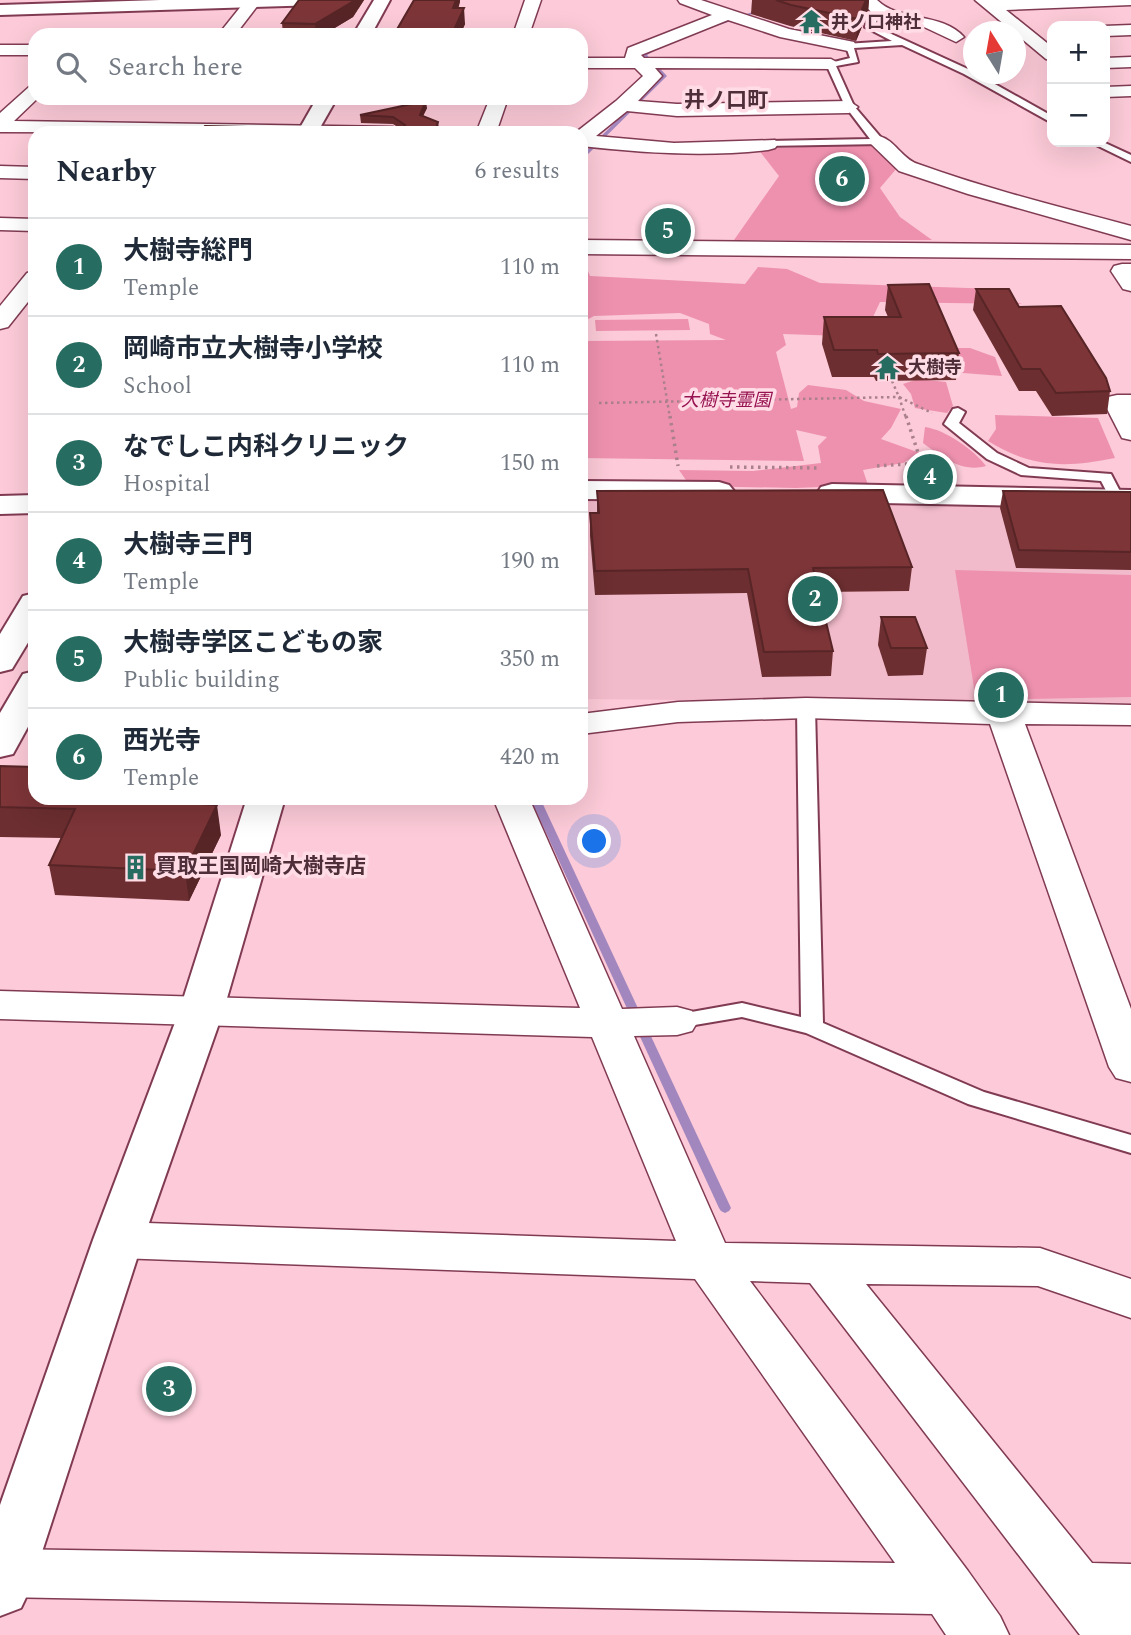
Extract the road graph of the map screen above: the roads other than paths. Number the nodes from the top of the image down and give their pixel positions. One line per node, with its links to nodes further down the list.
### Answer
1 (319, 0): 6 (main road)
2 (382, 0): 13 (main road)
3 (533, 0): 14 (street)
4 (686, 0): 10 (street)
5 (1131, 0): 7 (street)
6 (254, 1): 9 (main road); 12 (street)
7 (987, 3): 11 (street)
8 (873, 5): 19 (street); 22 (lane)
9 (0, 10)
10 (734, 17): 23 (street); 30 (street)
11 (1006, 21)
12 (232, 28)
13 (366, 28)
14 (523, 28)
15 (1131, 30): 16 (street)
16 (1110, 31)
17 (1047, 33): 18 (street)
18 (1026, 35)
19 (963, 36)
20 (963, 37): 22 (street)
21 (1026, 38): 26 (street)
22 (905, 42): 23 (lane); 41 (lane)
23 (848, 46): 31 (lane)
24 (0, 50): 25 (street)
25 (28, 50)
26 (1047, 52)
27 (1131, 62): 29 (street)
28 (588, 63): 30 (street)
29 (1110, 63)
30 (640, 64): 31 (street); 37 (street)
31 (831, 65): 38 (lane)
32 (1131, 91): 33 (street)
33 (1110, 92)
34 (28, 98): 42 (street)
35 (323, 105): 45 (main road)
36 (496, 105): 47 (street)
37 (624, 105): 38 (street); 48 (street)
38 (849, 107): 50 (lane)
39 (167, 108): 44 (street)
40 (344, 109): 46 (main road)
41 (1047, 117)
42 (0, 124): 43 (street)
43 (43, 126)
44 (153, 126)
45 (311, 126)
46 (335, 126)
47 (489, 126)
48 (588, 133)
49 (588, 140): 51 (street)
50 (879, 142): 51 (lane); 58 (street)
51 (768, 144)
52 (1105, 147): 53 (lane)
53 (1131, 159)
54 (0, 172): 55 (street)
55 (28, 173)
56 (0, 224): 57 (street)
57 (28, 225)
58 (1131, 233)
59 (588, 247): 60 (street)
60 (1131, 252)
61 (1131, 271): 64 (street)
62 (28, 282): 63 (street)
63 (0, 284)
64 (1131, 284)
65 (28, 288): 66 (street)
66 (0, 322)
67 (1131, 403): 69 (street)
68 (954, 418): 73 (lane)
69 (1131, 432)
70 (588, 490): 71 (main road)
71 (744, 492)
72 (799, 493): 73 (main road)
73 (1124, 499)
74 (28, 503): 75 (main road)
75 (0, 505)
76 (28, 615): 77 (main road)
77 (0, 662)
78 (28, 694): 83 (main road)
79 (806, 708): 80 (street); 82 (street); 90 (lane)
80 (1004, 714): 81 (street); 91 (street)
81 (1131, 715)
82 (588, 723)
83 (0, 746)
84 (264, 805): 87 (main road)
85 (514, 805): 89 (street)
86 (0, 1005): 87 (street)
87 (201, 1012): 89 (street); 93 (main road)
88 (677, 1021): 89 (street); 90 (lane)
89 (609, 1023): 94 (street)
90 (812, 1027): 92 (lane)
91 (1131, 1068)
92 (1131, 1144)
93 (118, 1240): 94 (street); 97 (main road)
94 (708, 1260): 95 (street); 98 (street)
95 (823, 1265): 96 (street); 99 (street)
96 (1131, 1299)
97 (3, 1581): 98 (street)
98 (948, 1589): 100 (street)
99 (1104, 1589): 101 (street)
100 (980, 1635)
101 (1115, 1635)

